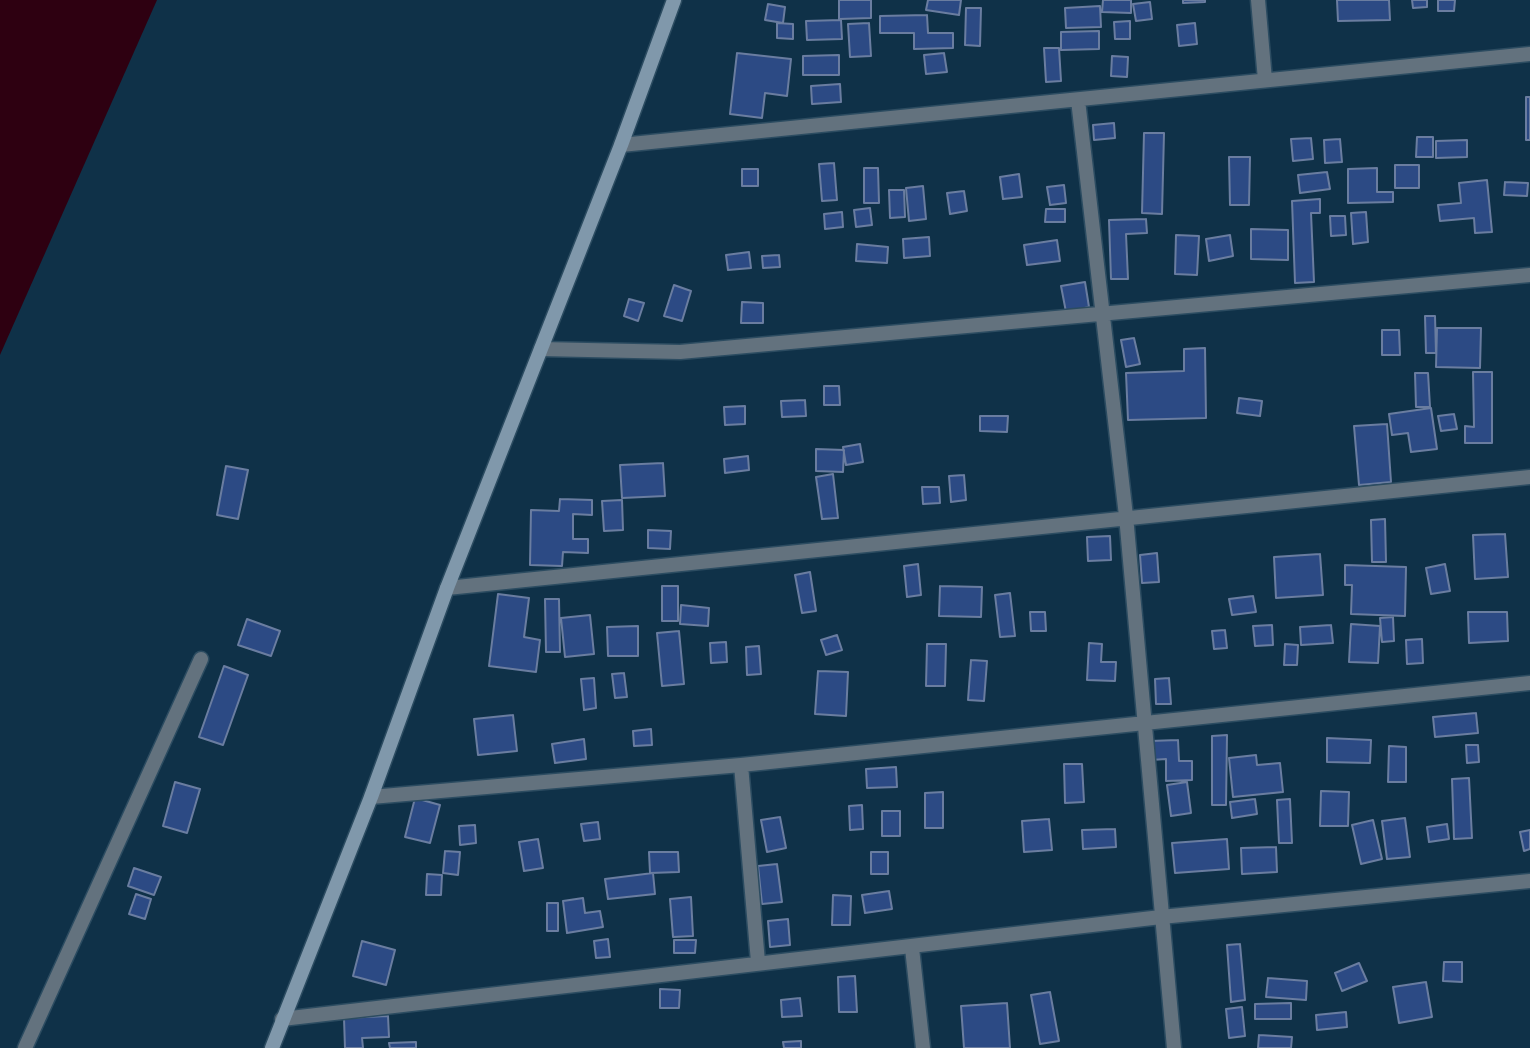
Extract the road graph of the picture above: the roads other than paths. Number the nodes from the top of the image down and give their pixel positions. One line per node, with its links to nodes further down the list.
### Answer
1 (674, 0): 6 (street)
2 (1258, 0): 4 (street)
3 (1530, 54): 4 (street)
4 (1265, 80): 5 (street)
5 (1078, 100): 6 (street); 8 (street)
6 (621, 145): 9 (street)
7 (1530, 275): 8 (street)
8 (1103, 316): 9 (street); 11 (street)
9 (541, 349): 12 (street)
10 (1530, 477): 11 (street)
11 (1126, 516): 12 (street); 15 (street)
12 (447, 588): 17 (street)
13 (201, 659): 23 (street)
14 (1530, 683): 15 (street)
15 (1145, 723): 16 (street); 19 (street)
16 (741, 765): 17 (street); 21 (street)
17 (371, 797): 22 (street)
18 (1530, 881): 19 (street)
19 (1161, 916): 20 (street); 26 (street)
20 (912, 948): 21 (street); 25 (street)
21 (758, 962): 22 (street)
22 (282, 1019): 24 (street)
23 (25, 1048)
24 (272, 1048)
25 (923, 1048)
26 (1174, 1048)

